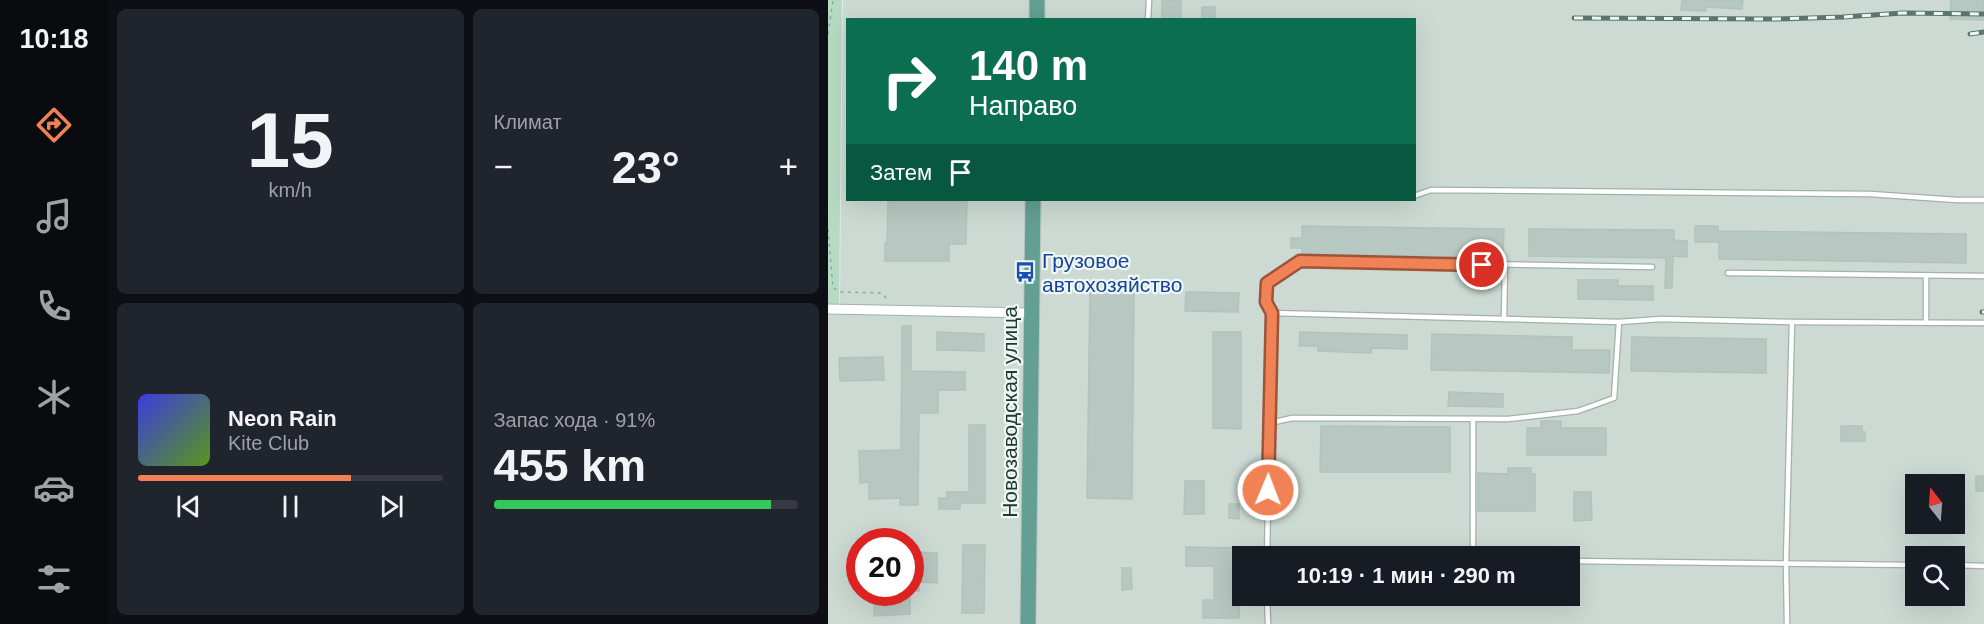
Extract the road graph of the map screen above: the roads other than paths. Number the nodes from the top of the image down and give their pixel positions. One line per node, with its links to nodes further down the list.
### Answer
1 (1037, 0): 3 (main road)
2 (1149, 0): 4 (lane)
3 (1037, 18)
4 (1148, 18)
5 (1416, 195): 6 (lane)
6 (1984, 200)
7 (1033, 201): 14 (main road, Новозаводская улица)
8 (1505, 265): 9 (lane); 15 (lane); 16 (lane)
9 (1652, 267)
10 (1728, 273): 11 (lane)
11 (1926, 276): 12 (lane); 19 (lane)
12 (1984, 276)
13 (828, 309): 14 (street)
14 (1030, 313): 31 (main road, Новозаводская улица)
15 (1272, 313): 16 (lane); 22 (lane)
16 (1504, 319): 17 (lane)
17 (1619, 322): 18 (lane); 21 (lane)
18 (1792, 322): 19 (lane); 26 (lane)
19 (1926, 322): 20 (lane)
20 (1984, 323)
21 (1473, 419): 22 (lane); 24 (lane)
22 (1270, 423): 23 (lane)
23 (1267, 546)
24 (1473, 546)
25 (1580, 561): 26 (lane)
26 (1786, 563): 27 (lane); 33 (lane)
27 (1905, 565)
28 (1965, 565): 29 (lane)
29 (1984, 566)
30 (1268, 606): 32 (lane)
31 (1028, 624)
32 (1268, 624)
33 (1787, 624)

